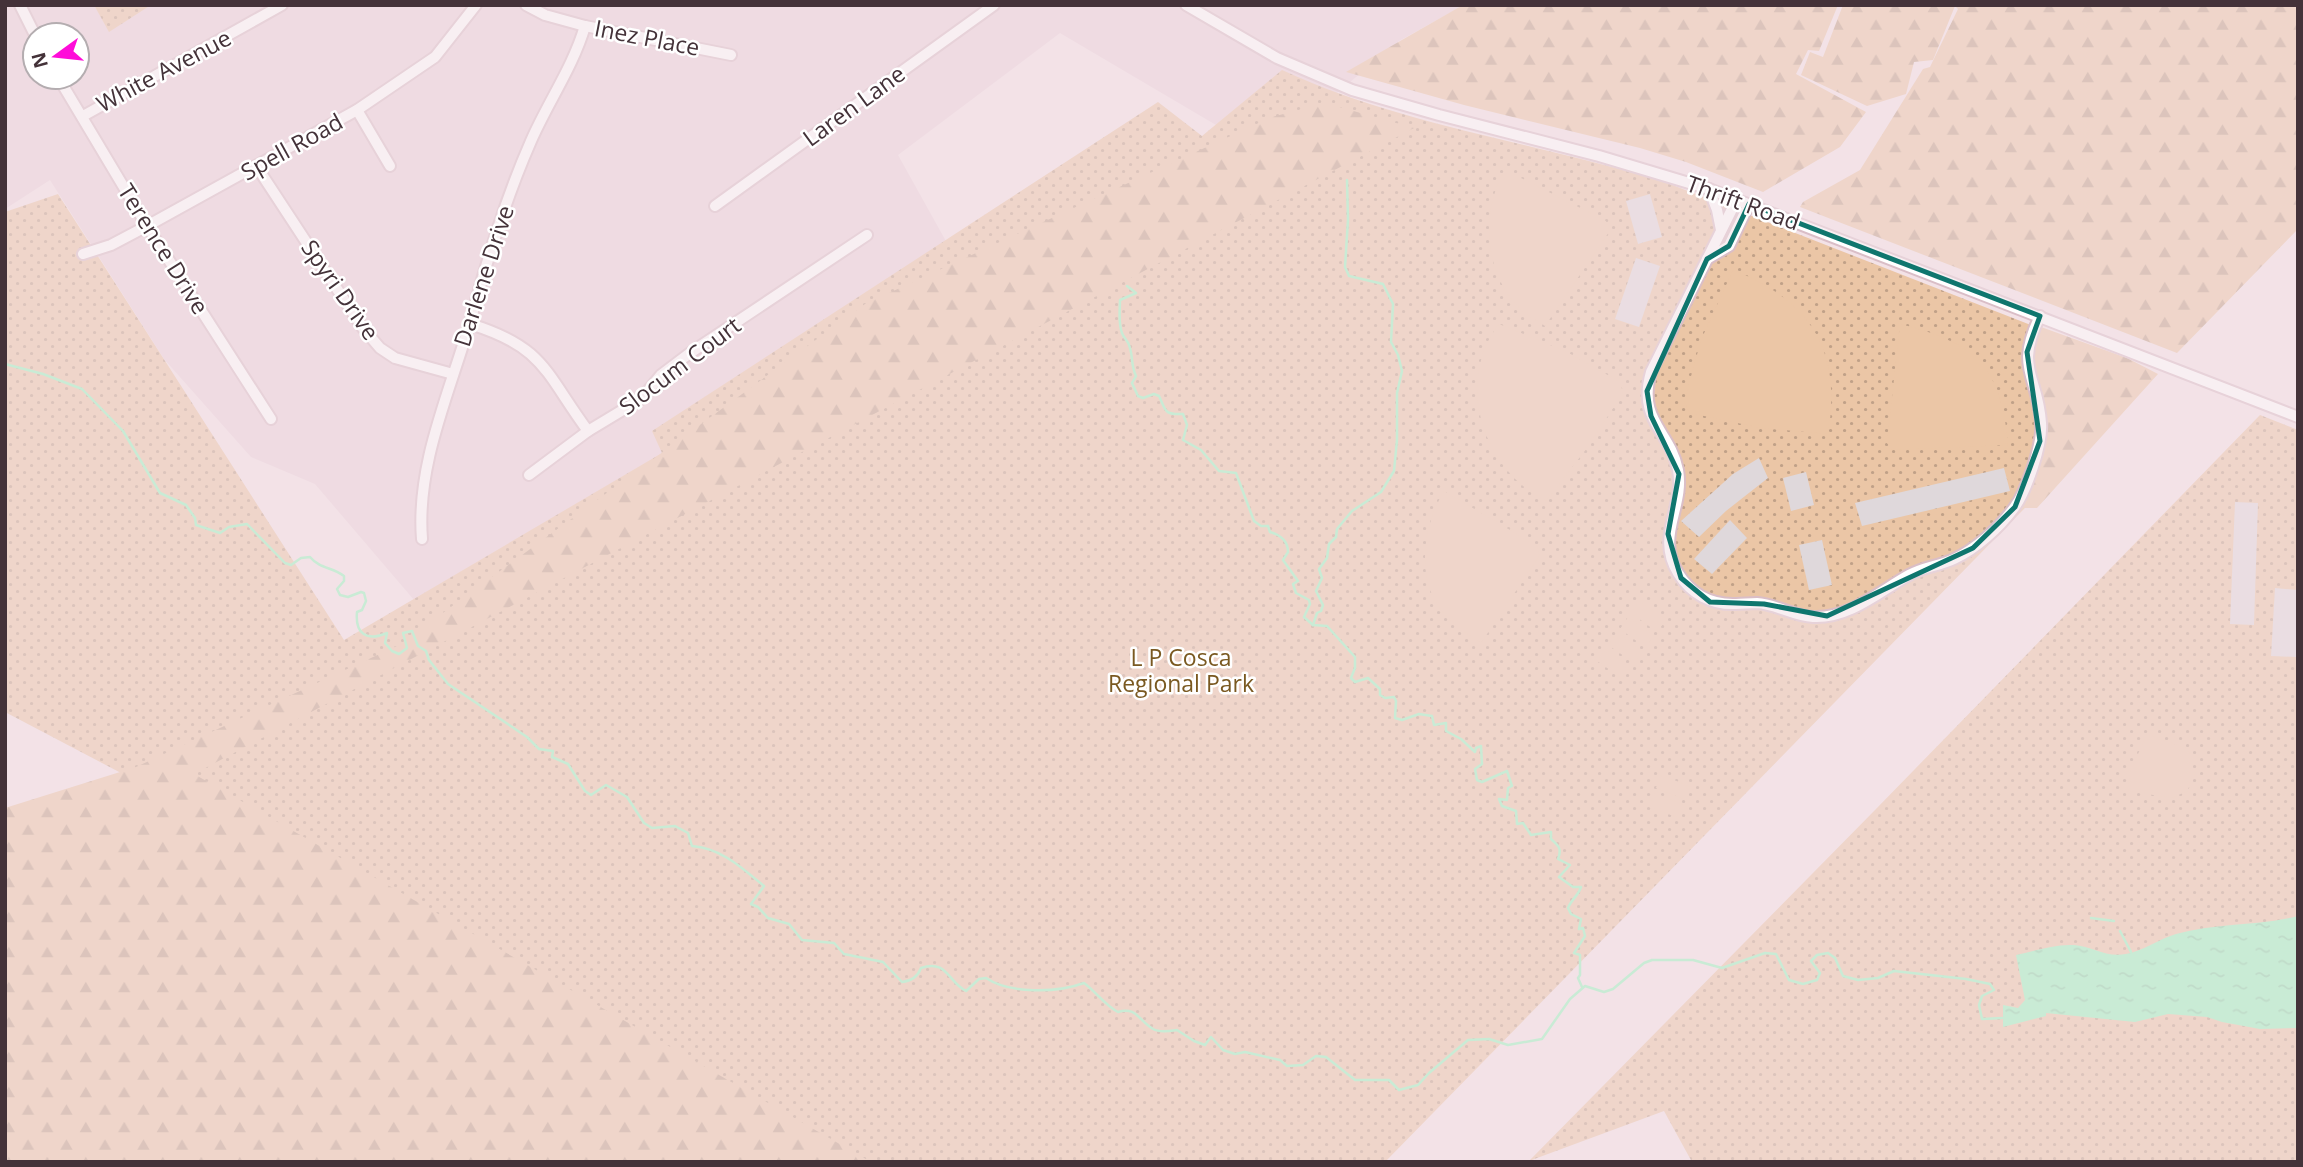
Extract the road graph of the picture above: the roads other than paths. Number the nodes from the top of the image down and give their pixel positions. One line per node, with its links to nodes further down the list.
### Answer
1 (20, 5): 7 (street)
2 (282, 5): 12 (street, White Avenue)
3 (476, 5): 11 (street, Spell Road)
4 (526, 5): 8 (street, Inez Place)
5 (994, 5): 18 (street, Laren Lane)
6 (1186, 5): 15 (street, Thrift Road)
7 (28, 21)
8 (585, 26): 9 (street, Inez Place); 25 (street, Darlene Drive)
9 (731, 55)
10 (67, 91): 12 (street, Terence Drive)
11 (357, 110): 13 (street, Spell Road); 14 (street)
12 (83, 116): 19 (street, Terence Drive)
13 (257, 166): 19 (street, Spell Road); 26 (street, Spyri Drive)
14 (390, 166)
15 (1709, 189): 16 (street, Thrift Road); 20 (street)
16 (1737, 199): 17 (street, Thrift Road); 20 (street)
17 (1749, 204): 23 (street); 24 (street, Thrift Road)
18 (715, 206)
19 (147, 226): 22 (street, Spell Road); 28 (street, Terence Drive)
20 (1721, 231): 23 (street)
21 (867, 235): 29 (street, Slocum Court)
22 (83, 254)
23 (1707, 260): 24 (street)
24 (2040, 316): 27 (street, Thrift Road)
25 (470, 324): 26 (street, Darlene Drive); 29 (street)
26 (453, 374): 31 (street, Darlene Drive)
27 (2298, 417)
28 (271, 419)
29 (587, 431): 30 (street, Slocum Court)
30 (529, 475)
31 (422, 539)

